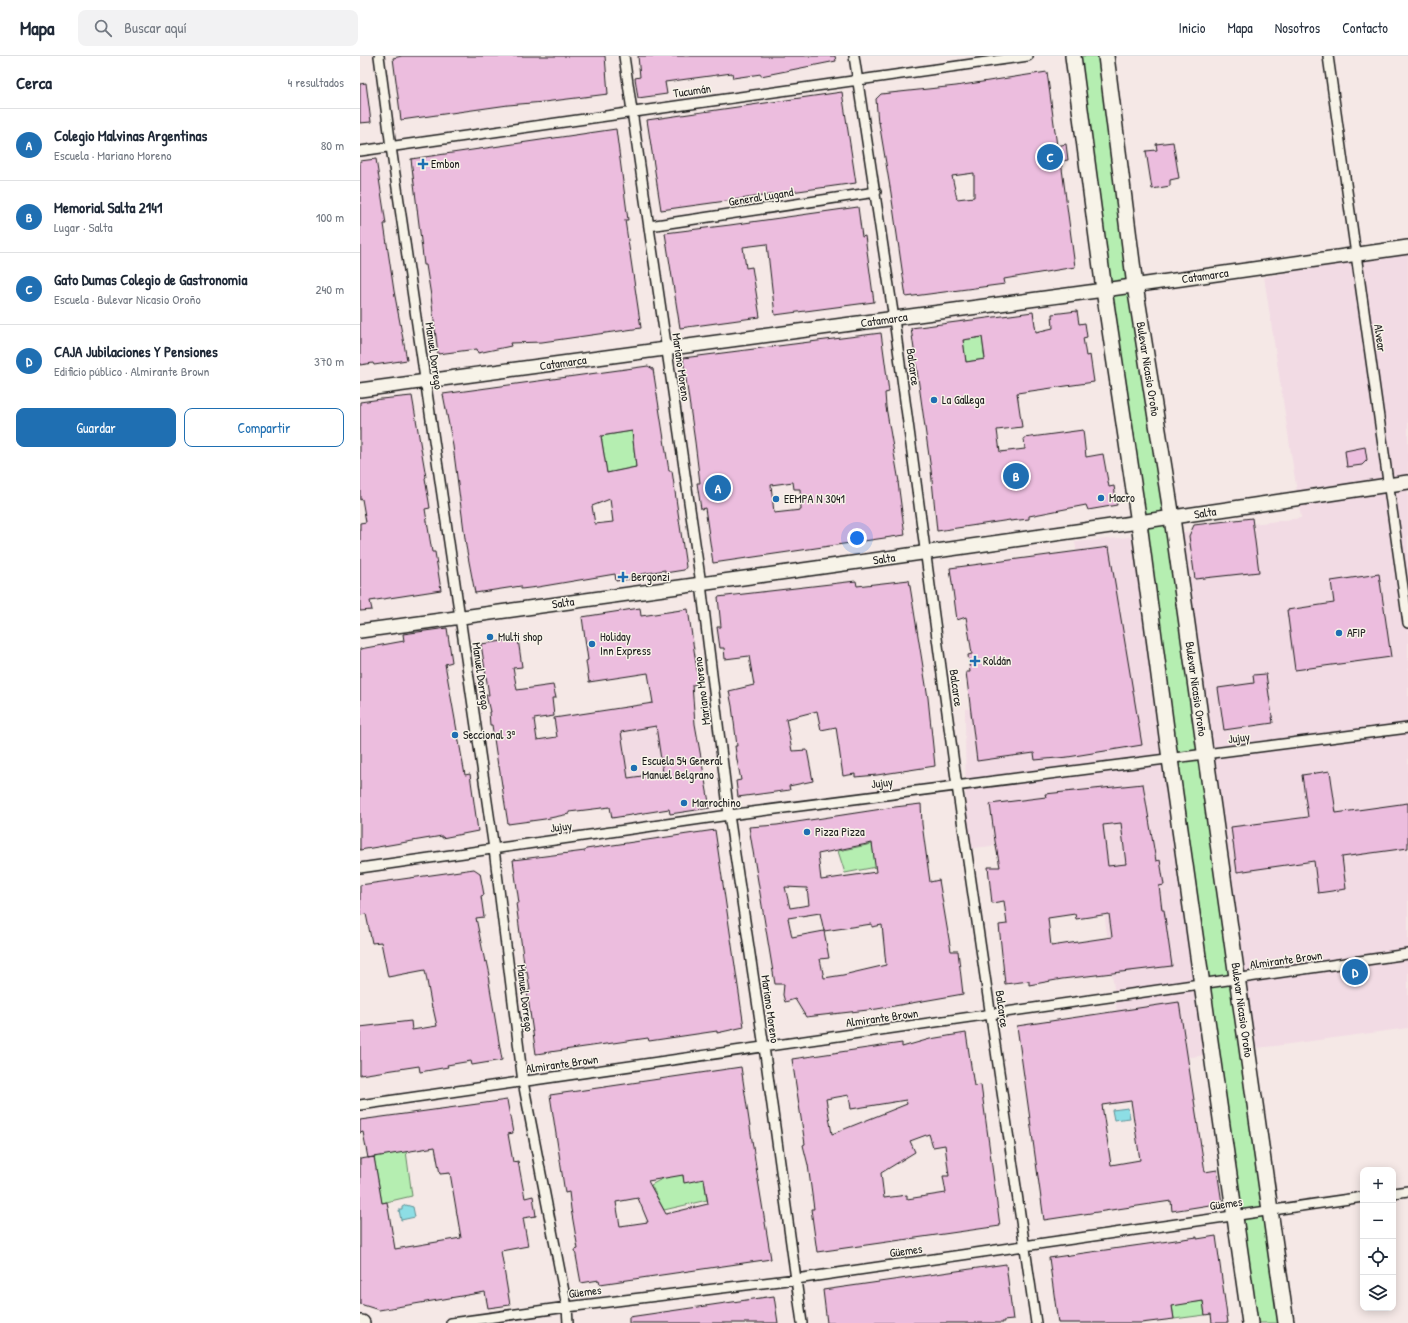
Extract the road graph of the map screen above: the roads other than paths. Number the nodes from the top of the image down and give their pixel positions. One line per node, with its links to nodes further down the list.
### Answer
1 (379, 56): 10 (street, Manuel Dorrego)
2 (624, 56): 9 (street, Mariano Moreno)
3 (854, 56): 8 (street, Balcarce)
4 (1028, 56): 8 (street, Tucumán)
5 (1073, 56): 17 (main road)
6 (1106, 56): 16 (main road, Bulevar Nicasio Oroño)
7 (1328, 56): 15 (street, Alvear)
8 (858, 80): 9 (street, Tucumán); 12 (street, Balcarce)
9 (632, 112): 10 (street, Tucumán); 13 (street, Mariano Moreno)
10 (391, 147): 11 (street, Tucumán); 20 (street, Manuel Dorrego)
11 (360, 151)
12 (876, 192): 13 (street, General Lugand); 18 (street, Balcarce)
13 (649, 226): 19 (street, Mariano Moreno)
14 (1408, 247): 15 (main road, Catamarca)
15 (1356, 254): 16 (main road, Catamarca); 23 (street, Alvear)
16 (1135, 286): 17 (main road, Catamarca); 24 (main road, Bulevar Nicasio Oroño)
17 (1104, 290): 18 (main road, Catamarca); 25 (main road)
18 (894, 318): 19 (main road, Catamarca); 26 (street, Balcarce)
19 (666, 349): 20 (main road, Catamarca); 27 (street, Mariano Moreno)
20 (426, 382): 21 (main road, Catamarca); 28 (street, Manuel Dorrego)
21 (360, 390)
22 (1408, 482): 23 (main road, Salta)
23 (1388, 484): 24 (main road, Salta); 29 (street, Alvear)
24 (1172, 518): 25 (main road, Salta); 32 (main road, Bulevar Nicasio Oroño)
25 (1139, 523): 26 (main road, Salta); 33 (main road)
26 (926, 553): 27 (main road, Salta); 34 (street, Balcarce)
27 (701, 584): 28 (main road, Salta); 35 (street, Mariano Moreno)
28 (460, 617): 30 (main road, Salta); 36 (street, Manuel Dorrego)
29 (1408, 623)
30 (360, 631)
31 (1408, 728): 32 (street, Jujuy)
32 (1205, 754): 33 (street, Jujuy); 39 (main road, Bulevar Nicasio Oroño)
33 (1170, 759): 34 (street, Jujuy); 40 (main road)
34 (957, 786): 35 (street, Jujuy); 41 (street, Balcarce)
35 (729, 815): 36 (street, Jujuy); 42 (street, Mariano Moreno)
36 (494, 849): 37 (street, Jujuy); 43 (street, Manuel Dorrego)
37 (360, 868)
38 (1408, 954): 39 (street, Almirante Brown)
39 (1237, 979): 40 (street, Almirante Brown); 48 (main road, Bulevar Nicasio Oroño)
40 (1202, 984): 41 (street, Almirante Brown); 49 (main road)
41 (991, 1015): 42 (street, Almirante Brown); 50 (street, Balcarce)
42 (764, 1047): 43 (street, Almirante Brown); 51 (street, Mariano Moreno)
43 (523, 1082): 44 (street, Almirante Brown); 52 (street, Manuel Dorrego)
44 (360, 1105)
45 (1408, 1191): 46 (street)
46 (1396, 1193)
47 (1360, 1197): 48 (street, Güemes)
48 (1270, 1210): 49 (street, Güemes); 58 (main road, Bulevar Nicasio Oroño)
49 (1235, 1215): 50 (street, Güemes); 57 (main road)
50 (1025, 1246): 51 (street, Güemes); 56 (street, Balcarce)
51 (796, 1278): 52 (street, Güemes); 55 (street, Mariano Moreno)
52 (567, 1306): 53 (street, Güemes); 54 (street, Manuel Dorrego)
53 (451, 1323)
54 (568, 1323)
55 (802, 1323)
56 (1036, 1323)
57 (1250, 1323)
58 (1286, 1323)

